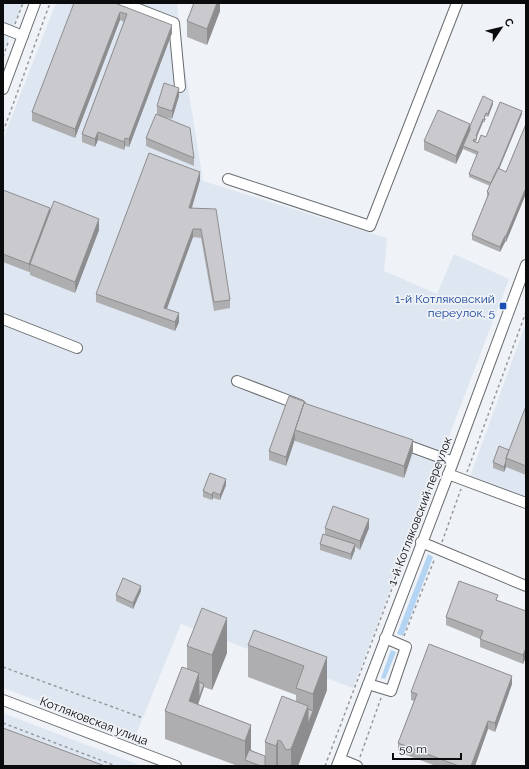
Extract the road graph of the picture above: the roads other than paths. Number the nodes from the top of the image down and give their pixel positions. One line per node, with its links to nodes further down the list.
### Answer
1 (35, 3): 5 (street)
2 (123, 3): 7 (street)
3 (457, 3): 9 (street)
4 (3, 28): 5 (street)
5 (23, 36): 6 (street)
6 (7, 65): 8 (street)
7 (180, 87)
8 (3, 89)
9 (228, 179)
10 (526, 265): 11 (street, 1-й Котляковский переулок)
11 (522, 288): 17 (street, 1-й Котляковский переулок)
12 (3, 319): 13 (street)
13 (77, 348)
14 (237, 381): 15 (street)
15 (310, 408)
16 (390, 438): 17 (street)
17 (453, 462): 18 (street, 1-й Котляковский переулок)
18 (448, 474): 19 (street); 20 (street, 1-й Котляковский переулок)
19 (526, 503)
20 (421, 542): 21 (street); 22 (street, 1-й Котляковский переулок)
21 (526, 586)
22 (385, 638): 23 (street, 1-й Котляковский переулок); 23 (street)
23 (368, 684): 25 (street, 1-й Котляковский переулок)
24 (3, 700): 27 (street, Котляковская улица)
25 (339, 762): 26 (street)
26 (358, 762)
27 (176, 766)

